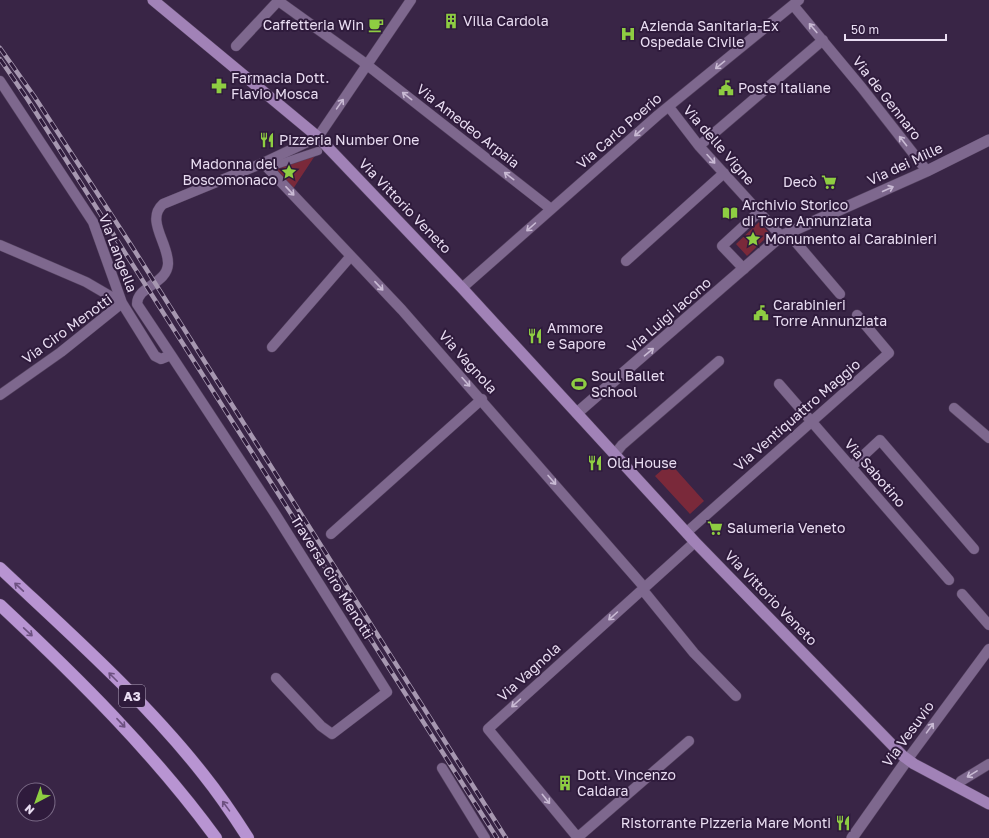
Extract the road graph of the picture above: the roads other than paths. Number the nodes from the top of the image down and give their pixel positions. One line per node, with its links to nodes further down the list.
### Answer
1 (153, 0): 10 (main road, Via Vittorio Veneto)
2 (278, 0): 6 (street); 7 (street, Via Amedeo Arpaia)
3 (411, 0): 7 (street)
4 (796, 2): 5 (street, Via de Gennaro, one-way to 4); 9 (street, Via Carlo Poerio, one-way to 9)
5 (823, 40): 12 (street); 15 (street, Via de Gennaro, one-way to 5)
6 (236, 46)
7 (367, 65): 10 (street, one-way to 7); 17 (street, Via Amedeo Arpaia, one-way to 7)
8 (0, 80): 26 (street, Via Langella)
9 (669, 107): 12 (street, Via delle Vigne); 17 (street, Via Carlo Poerio, one-way to 17)
10 (318, 137): 14 (street); 24 (main road, Via Vittorio Veneto)
11 (989, 140): 15 (street, Via dei Mille)
12 (699, 146): 16 (street, Via delle Vigne, one-way to 16)
13 (318, 151): 14 (street)
14 (268, 164): 21 (street, Via Vagnola, one-way to 21); 29 (street)
15 (927, 171): 19 (street, Via dei Mille, one-way to 15)
16 (724, 173): 18 (street, Via delle Vigne); 22 (street)
17 (551, 209): 24 (street, Via Carlo Poerio, one-way to 24)
18 (759, 212): 19 (street, Via delle Vigne); 23 (street)
19 (785, 234): 23 (street, Via dei Mille); 25 (street, Via delle Vigne)
20 (0, 245): 26 (street, Via Langella)
21 (351, 256): 28 (street); 33 (street, Via Vagnola, one-way to 33)
22 (626, 261)
23 (744, 269): 35 (street, Via Luigi Iacono, one-way to 23)
24 (462, 288): 35 (main road, Via Vittorio Veneto)
25 (840, 294)
26 (122, 303): 29 (street, Via Ciro Menotti); 32 (street, Via Ciro Menotti)
27 (857, 315): 36 (street, Via Ventiquattro Maggio)
28 (272, 347)
29 (171, 355): 51 (street, Traversa Ciro Menotti)
30 (719, 361): 38 (street)
31 (779, 384): 36 (street, Via Sabotino)
32 (0, 395)
33 (482, 399): 41 (street); 46 (street, Via Vagnola, one-way to 46)
34 (954, 408): 37 (street)
35 (577, 413): 38 (main road, Via Vittorio Veneto)
36 (811, 421): 39 (street, Via Sabotino); 40 (street, Via Ventiquattro Maggio)
37 (989, 438)
38 (615, 454): 40 (main road, Via Vittorio Veneto)
39 (851, 467): 43 (street); 45 (street, Via Sabotino)
40 (687, 532): 42 (main road, Via Vittorio Veneto)
41 (331, 534)
42 (695, 542): 46 (street); 54 (main road, Via Vittorio Veneto)
43 (974, 549)
44 (0, 568): 60 (highway, A3, one-way to 44)
45 (949, 580)
46 (643, 588): 52 (street, Via Vagnola); 62 (street, Via Vagnola, one-way to 62)
47 (962, 594): 49 (street)
48 (0, 605): 59 (highway, A3, one-way to 59)
49 (989, 625)
50 (989, 649): 54 (street, Via Vesuvio, one-way to 50)
51 (276, 678)
52 (736, 696)
53 (689, 741): 62 (street)
54 (907, 760): 57 (main road, Via Vittorio Veneto); 63 (street, Via Vesuvio)
55 (989, 764): 57 (street, one-way to 57)
56 (442, 768): 61 (street)
57 (957, 787): 58 (main road, Via Vittorio Veneto)
58 (989, 804)
59 (216, 838)
60 (248, 838)
61 (485, 838)
62 (578, 838)
63 (852, 838)

